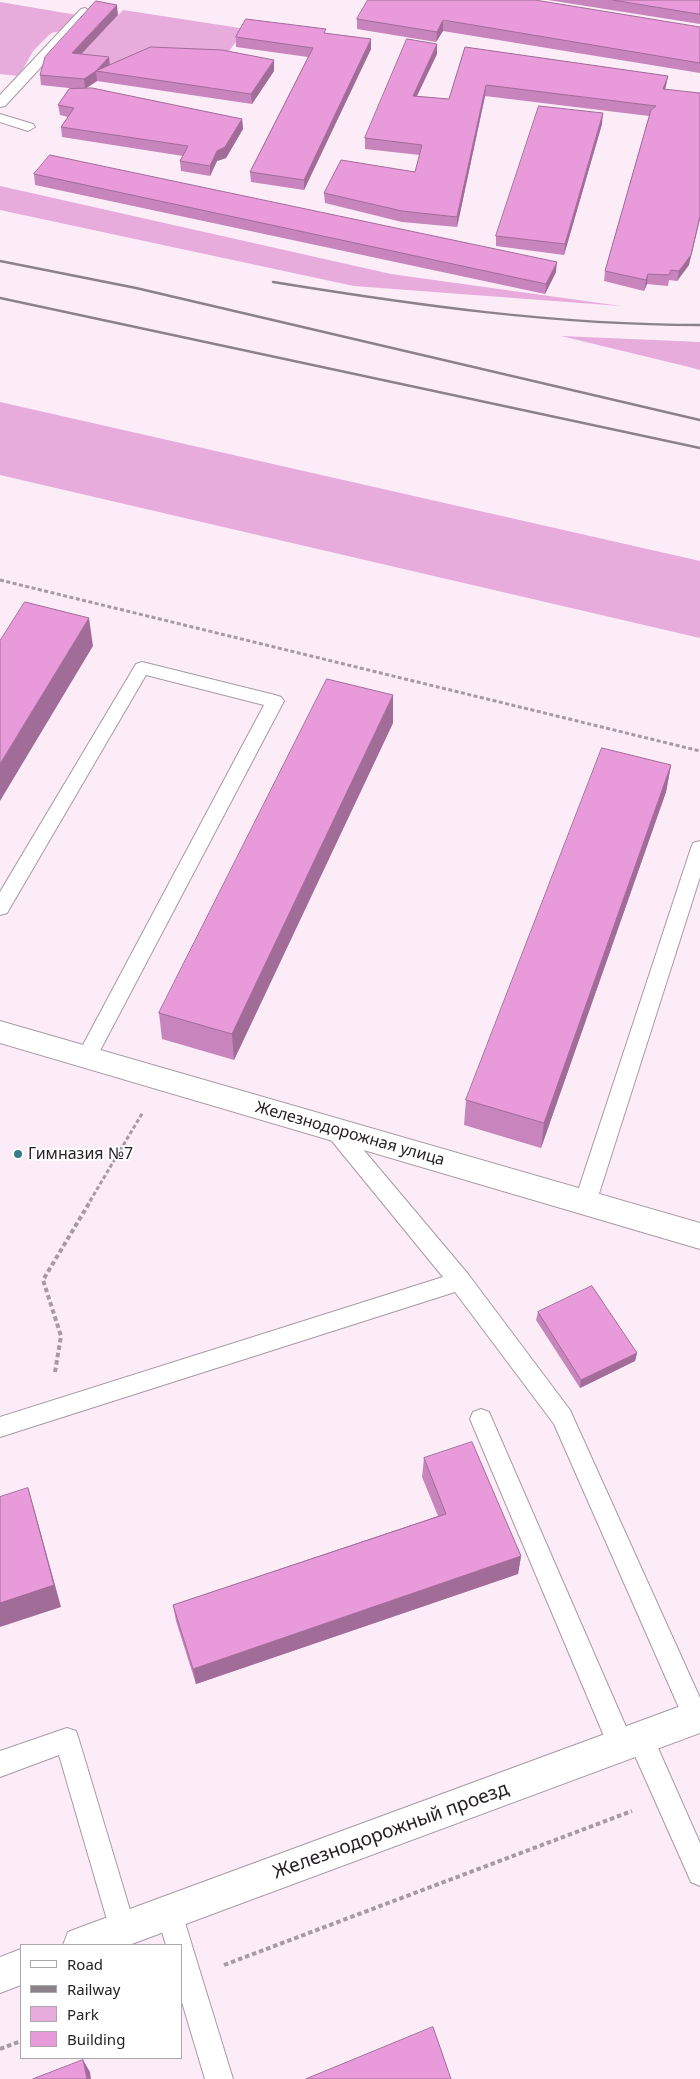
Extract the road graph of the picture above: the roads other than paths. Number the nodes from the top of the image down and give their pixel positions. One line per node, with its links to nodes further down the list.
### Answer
1 (85, 12): 2 (lane)
2 (0, 103)
3 (0, 118): 4 (lane)
4 (28, 127)
5 (700, 848): 10 (lane)
6 (0, 908): 8 (lane)
7 (0, 1032): 8 (street, Железнодорожная улица)
8 (86, 1058): 9 (street, Железнодорожная улица)
9 (334, 1130): 10 (street, Железнодорожная улица); 12 (lane)
10 (585, 1203): 11 (street, Железнодорожная улица)
11 (700, 1236)
12 (460, 1281): 14 (lane); 15 (lane)
13 (481, 1419): 16 (lane)
14 (0, 1427)
15 (698, 1717): 16 (street, Железнодорожный проезд)
16 (631, 1743): 18 (lane); 19 (street, Железнодорожный проезд)
17 (0, 1764): 20 (lane)
18 (700, 1873)
19 (169, 1913): 20 (street, Железнодорожный проезд); 22 (lane)
20 (123, 1930): 21 (street, Железнодорожный проезд)
21 (84, 1944)
22 (179, 1944)
23 (185, 1966): 26 (lane)
24 (20, 1967): 25 (street)
25 (0, 1975)
26 (219, 2079)

